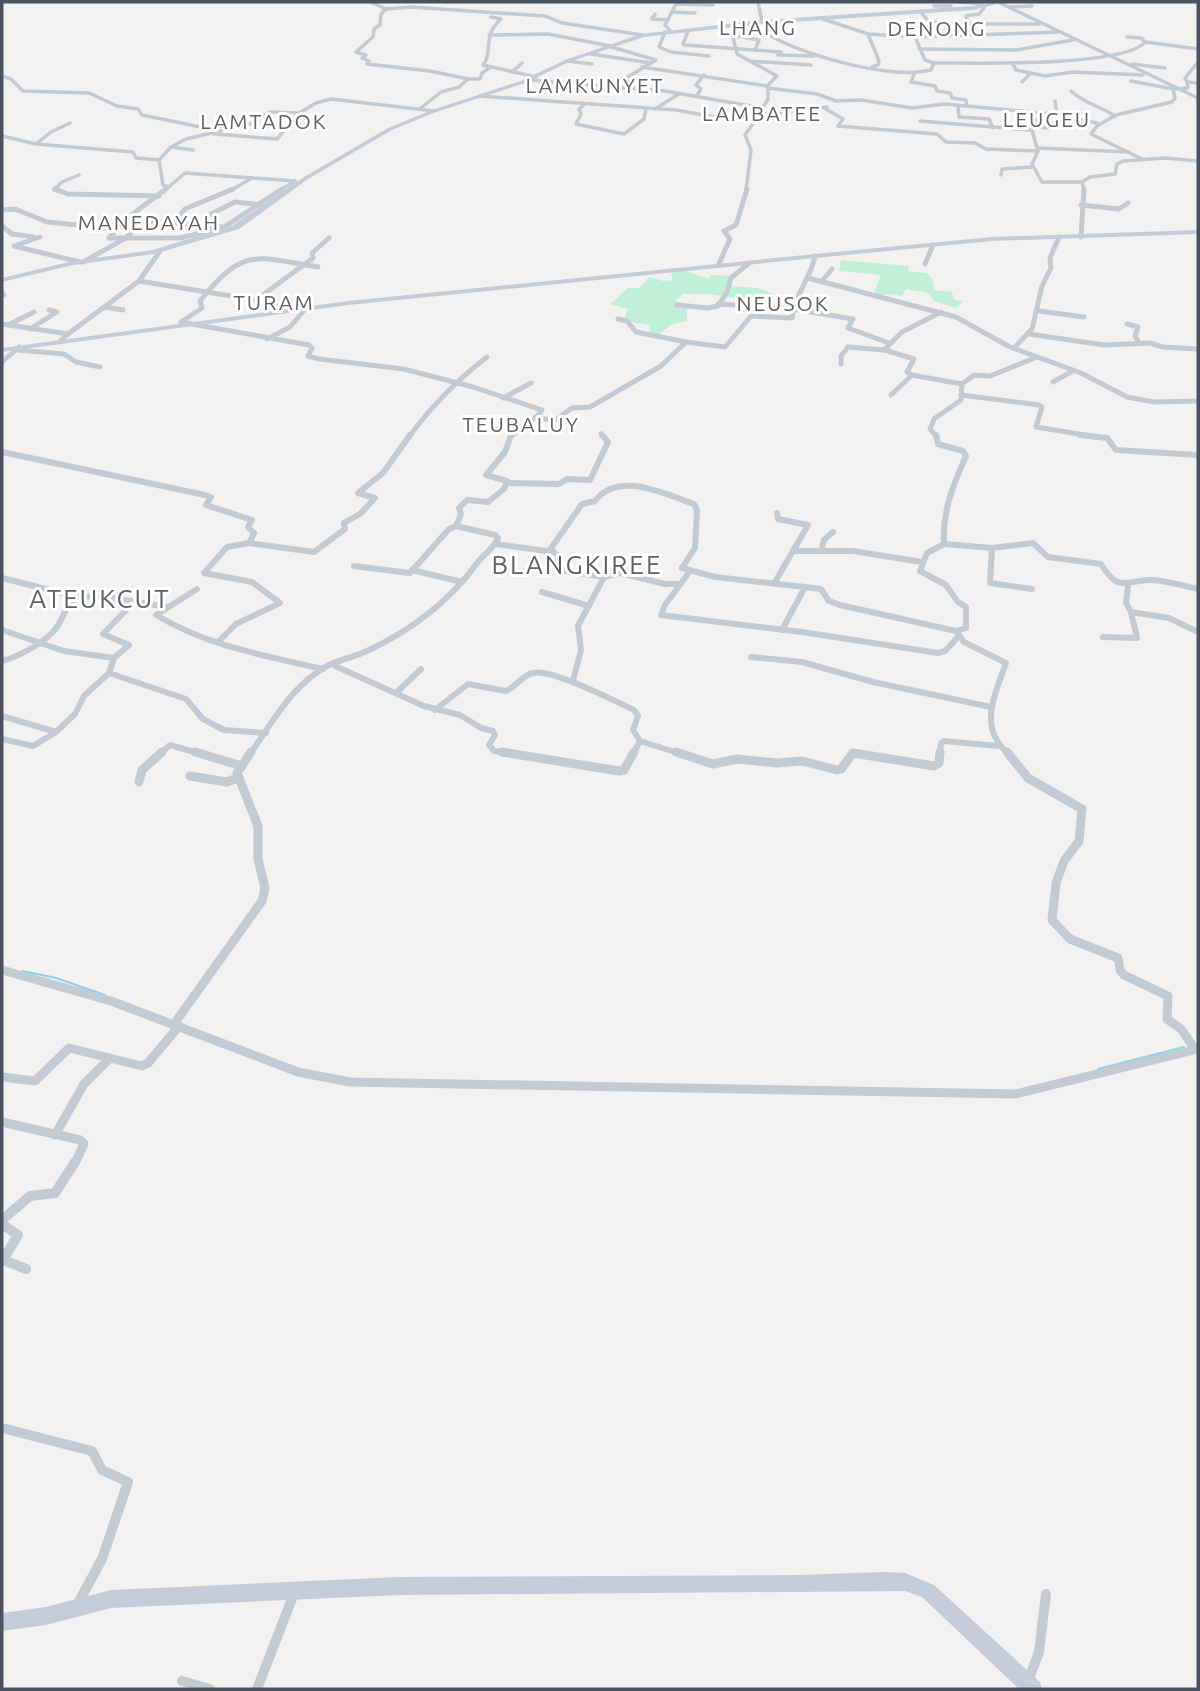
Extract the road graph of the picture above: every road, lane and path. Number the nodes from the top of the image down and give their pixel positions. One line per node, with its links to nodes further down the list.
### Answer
1 (370, 2): 11 (street)
2 (709, 2): 6 (street)
3 (758, 2): 19 (street)
4 (961, 2): 10 (street)
5 (1001, 4): 9 (street); 10 (street); 22 (street)
6 (675, 6): 12 (street); 15 (street); 18 (street)
7 (933, 6): 8 (street)
8 (952, 6): 10 (street); 13 (street)
9 (1032, 6)
10 (983, 7): 21 (street)
11 (386, 9): 14 (street); 69 (street)
12 (706, 9)
13 (920, 11): 17 (street); 20 (street)
14 (462, 13): 29 (street); 30 (street)
15 (695, 13)
16 (655, 14): 18 (street)
17 (823, 19): 19 (street); 28 (street)
18 (668, 20): 24 (street)
19 (760, 22): 23 (street); 34 (street)
20 (937, 22)
21 (969, 24): 22 (street); 26 (street)
22 (1042, 24): 27 (street)
23 (736, 25): 25 (street); 31 (street)
24 (668, 30): 25 (street); 30 (street); 47 (street)
25 (688, 31): 42 (street)
26 (956, 32): 27 (street); 32 (street)
27 (1058, 32): 36 (street)
28 (868, 34): 32 (street); 60 (street)
29 (489, 35): 38 (street); 58 (street)
30 (643, 35): 38 (street)
31 (732, 35): 35 (street); 42 (street)
32 (915, 37): 39 (street)
33 (1127, 37): 37 (street)
34 (774, 39): 35 (street); 46 (street)
35 (759, 40): 40 (street)
36 (1074, 40): 39 (street); 45 (street)
37 (1145, 42): 41 (street); 45 (street)
38 (609, 46): 44 (street); 52 (street)
39 (919, 49): 53 (street)
40 (755, 50): 42 (street); 43 (street)
41 (1198, 50)
42 (735, 52): 46 (street); 49 (street)
43 (781, 52)
44 (591, 54): 48 (street); 52 (street)
45 (1105, 54): 55 (street); 56 (street)
46 (820, 56): 60 (street)
47 (709, 57)
48 (567, 61): 54 (street); 68 (street)
49 (746, 61): 57 (street); 76 (street)
50 (1198, 62): 72 (street)
51 (522, 63): 62 (street)
52 (651, 63): 59 (street)
53 (934, 63): 55 (street); 63 (street)
54 (592, 64)
55 (1013, 64): 64 (street)
56 (1126, 64): 61 (street); 66 (street)
57 (811, 65)
58 (491, 67): 62 (street); 69 (street)
59 (642, 67): 65 (street); 75 (street)
60 (872, 67): 63 (street)
61 (1165, 68)
62 (512, 72): 68 (street)
63 (914, 74): 92 (street)
64 (1030, 74): 66 (street); 71 (street)
65 (704, 75): 76 (street); 81 (street)
66 (1150, 75): 78 (street)
67 (2, 76): 114 (street)
68 (533, 78): 74 (street); 82 (street)
69 (468, 79): 94 (street)
70 (1131, 81): 77 (street)
71 (1022, 82)
72 (1187, 82): 73 (street); 78 (street)
73 (1198, 83)
74 (566, 85): 75 (street); 85 (street)
75 (596, 87): 80 (street)
76 (768, 87): 86 (street); 102 (street)
77 (1173, 89): 78 (street); 105 (street)
78 (1179, 89): 84 (street)
79 (1071, 91): 105 (street)
80 (679, 93): 81 (street); 99 (street)
81 (697, 95): 83 (street)
82 (480, 96): 85 (street); 101 (street)
83 (712, 98): 88 (street); 93 (street)
84 (1198, 98)
85 (549, 101): 90 (street); 97 (street)
86 (841, 102): 95 (street); 96 (street)
87 (1055, 102): 104 (street)
88 (705, 103)
89 (288, 104): 100 (street)
90 (584, 105): 97 (street); 98 (street)
91 (958, 105): 92 (street); 96 (street); 111 (street)
92 (967, 106): 104 (street)
93 (749, 107): 102 (street); 106 (street)
94 (421, 108): 101 (street); 103 (street)
95 (824, 108): 102 (street); 116 (street)
96 (914, 108): 108 (street)
97 (579, 109): 98 (street)
98 (646, 109): 99 (street)
99 (655, 109): 106 (street)
100 (276, 111): 103 (street); 114 (street)
101 (434, 111): 130 (street)
102 (763, 111): 107 (street)
103 (299, 113): 115 (street)
104 (1052, 114): 110 (street); 113 (street)
105 (1115, 116): 110 (street)
106 (742, 119): 107 (street)
107 (755, 121): 157 (street)
108 (920, 121): 111 (street); 116 (street)
109 (70, 123): 118 (street)
110 (1097, 123): 122 (street)
111 (993, 128): 113 (street)
112 (1055, 128): 113 (street)
113 (1031, 129): 121 (street)
114 (218, 131): 115 (street)
115 (211, 132): 119 (street)
116 (921, 133): 121 (street)
117 (2, 136): 118 (street)
118 (36, 144): 124 (street)
119 (171, 147): 120 (street); 124 (street)
120 (193, 150)
121 (1038, 150): 122 (street); 126 (street)
122 (1132, 152): 123 (street)
123 (1142, 159): 125 (street); 131 (street)
124 (159, 160): 132 (street)
125 (1198, 161)
126 (1033, 167): 128 (street); 131 (street)
127 (79, 175): 133 (street)
128 (1001, 176)
129 (252, 177): 130 (street); 132 (street); 140 (street)
130 (298, 181): 135 (street); 144 (street)
131 (1082, 182): 136 (street)
132 (169, 187): 133 (street)
133 (159, 196): 139 (street)
134 (1128, 203): 136 (street)
135 (262, 205): 138 (street); 144 (street)
136 (1082, 205): 146 (street)
137 (2, 210): 143 (street)
138 (211, 214)
139 (127, 219): 140 (street); 143 (street)
140 (173, 225): 144 (street)
141 (2, 226): 153 (street)
142 (136, 227): 147 (street)
143 (117, 229): 147 (street)
144 (226, 229): 147 (street); 151 (street)
145 (1198, 232): 146 (street)
146 (1081, 237): 149 (street)
147 (125, 238): 153 (street)
148 (329, 238): 156 (street)
149 (1057, 243): 150 (street); 176 (street)
150 (933, 245): 152 (street); 155 (street)
151 (160, 251): 153 (street); 162 (street)
152 (815, 256): 154 (street); 160 (street)
153 (82, 262): 161 (street)
154 (749, 263): 157 (street); 168 (street)
155 (925, 264)
156 (306, 266): 158 (street); 165 (street); 166 (street)
157 (718, 266): 171 (street)
158 (318, 267)
159 (832, 269): 163 (street)
160 (808, 278): 163 (street); 172 (street)
161 (2, 280)
162 (139, 281): 166 (street); 170 (street)
163 (822, 281): 178 (street)
164 (258, 286): 165 (street)
165 (271, 289): 167 (street)
166 (208, 292): 167 (street); 181 (street)
167 (256, 300): 175 (street)
168 (718, 304): 169 (street); 172 (street)
169 (677, 305)
170 (105, 307): 174 (street); 185 (street)
171 (306, 308): 175 (street); 187 (street)
172 (793, 309): 189 (street); 190 (street)
173 (49, 310): 184 (street)
174 (123, 310)
175 (292, 310): 181 (street)
176 (1039, 311): 179 (street); 186 (street)
177 (34, 312): 183 (street)
178 (941, 312): 190 (street); 193 (street)
179 (1084, 317)
180 (618, 318): 189 (street)
181 (191, 324): 187 (street); 188 (street)
182 (1127, 324): 191 (street)
183 (4, 325): 184 (street)
184 (30, 329): 185 (street)
185 (68, 334): 188 (street)
186 (1029, 334): 191 (street); 193 (street)
187 (270, 339): 204 (street)
188 (59, 342): 192 (street)
189 (686, 342): 212 (street)
190 (888, 342): 196 (street)
191 (1139, 343): 194 (street)
192 (18, 348): 195 (street); 199 (street); 201 (street)
193 (1014, 348): 198 (street)
194 (1198, 349)
195 (2, 350)
196 (885, 350): 200 (street); 203 (street)
197 (487, 357): 204 (street)
198 (1037, 357): 202 (street); 207 (street)
199 (2, 362)
200 (841, 364)
201 (100, 367)
202 (1073, 370): 205 (street); 211 (street)
203 (912, 375): 207 (street); 209 (street)
204 (454, 382): 210 (street); 220 (street)
205 (1053, 382)
206 (531, 383): 210 (street)
207 (961, 384): 208 (street)
208 (961, 395): 215 (street); 222 (street)
209 (891, 396)
210 (503, 398): 212 (street)
211 (1198, 401)
212 (536, 417): 216 (street)
213 (601, 435): 216 (street)
214 (2, 452): 220 (street)
215 (1198, 455)
216 (508, 483): 218 (street)
217 (777, 513): 225 (street)
218 (456, 526): 221 (street); 229 (street)
219 (833, 532): 226 (street)
220 (249, 543): 252 (street)
221 (496, 544): 224 (street); 233 (street)
222 (944, 544): 223 (street); 227 (street)
223 (992, 548): 236 (street); 239 (street)
224 (550, 551): 230 (street); 231 (street)
225 (793, 551): 226 (street); 234 (street)
226 (821, 551): 227 (street)
227 (922, 562): 250 (street)
228 (354, 566): 229 (street)
229 (412, 570): 233 (street)
230 (690, 571): 234 (street); 235 (street)
231 (604, 577): 235 (street); 244 (street)
232 (2, 578): 242 (street)
233 (462, 582): 257 (street)
234 (775, 582): 237 (street)
235 (679, 584): 247 (street)
236 (1128, 584): 240 (street); 246 (street)
237 (805, 587): 247 (street); 250 (street)
238 (197, 589): 245 (street)
239 (1032, 589)
240 (1198, 589)
241 (542, 592): 244 (street)
242 (78, 597): 243 (street); 253 (street)
243 (134, 602): 245 (street); 255 (street)
244 (589, 606): 261 (street)
245 (167, 607): 252 (street)
246 (1131, 612): 249 (street); 251 (street)
247 (782, 629): 250 (street)
248 (2, 630): 253 (street)
249 (1198, 632)
250 (957, 634): 263 (street)
251 (1103, 637)
252 (219, 641): 258 (street)
253 (37, 643): 255 (street); 256 (street)
254 (751, 657): 263 (street)
255 (114, 658): 260 (street)
256 (2, 661)
257 (335, 666): 258 (street); 262 (street)
258 (323, 669): 267 (street)
259 (421, 669): 262 (street)
260 (109, 673): 266 (street); 267 (street)
261 (573, 681): 264 (street); 269 (street)
262 (396, 693): 264 (street)
263 (991, 707): 270 (street)
264 (435, 710): 269 (street)
265 (2, 716): 266 (street)
266 (56, 732): 268 (street)
267 (266, 733): 271 (street)
268 (2, 739)
269 (640, 741): 270 (street)
270 (998, 746): 277 (street)
271 (242, 766): 273 (street); 274 (street)
272 (190, 776): 273 (street)
273 (237, 778): 276 (street)
274 (139, 782)
275 (2, 970): 276 (street)
276 (177, 1025): 277 (street); 278 (street)
277 (1197, 1049)
278 (108, 1060): 279 (street); 281 (street)
279 (2, 1077)
280 (2, 1122): 281 (street)
281 (55, 1135): 282 (street)
282 (2, 1222): 283 (street)
283 (26, 1269)
284 (2, 1428): 287 (street)
285 (295, 1591): 287 (street); 290 (street); 292 (street)
286 (1046, 1594): 290 (street)
287 (76, 1607): 288 (street)
288 (2, 1622)
289 (182, 1681): 291 (street)
290 (1030, 1686)
291 (206, 1689)
292 (257, 1689)

